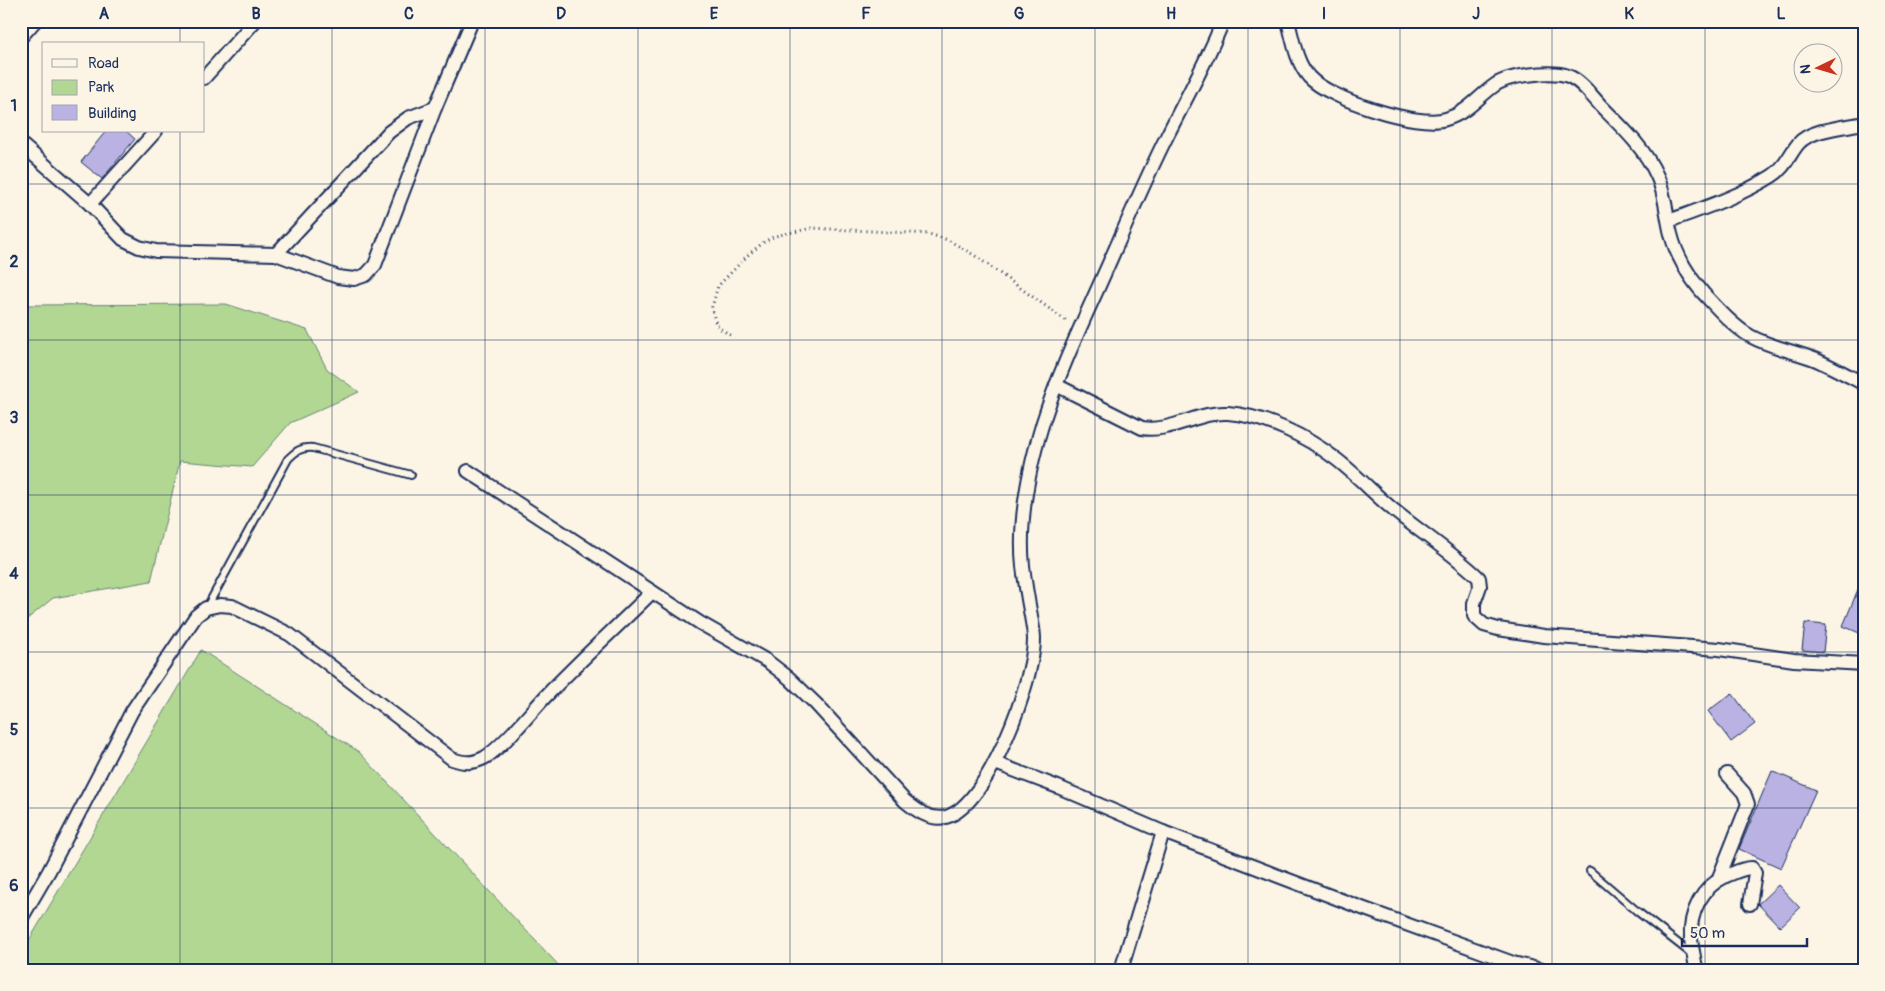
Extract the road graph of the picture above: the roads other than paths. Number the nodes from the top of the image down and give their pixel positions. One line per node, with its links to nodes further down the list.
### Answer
1 (35, 21): 6 (street)
2 (254, 21): 7 (street)
3 (472, 21): 8 (street)
4 (1223, 21): 16 (street)
5 (1288, 21): 13 (street)
6 (21, 37)
7 (205, 77)
8 (435, 108): 14 (street); 14 (street)
9 (1864, 123): 13 (street)
10 (155, 132): 12 (street)
11 (21, 144): 12 (street)
12 (90, 204): 14 (street)
13 (1669, 221): 15 (street)
14 (276, 254)
15 (1864, 384)
16 (1056, 385): 21 (street); 22 (street)
17 (468, 471): 19 (street)
18 (411, 475): 20 (lane)
19 (652, 592): 20 (street); 22 (street)
20 (206, 608): 28 (street)
21 (1864, 664)
22 (995, 763): 24 (street)
23 (1727, 774): 26 (street)
24 (1163, 832): 30 (street); 31 (street)
25 (1590, 871): 29 (lane)
26 (1718, 880): 27 (street); 29 (street)
27 (1750, 904)
28 (21, 919)
29 (1694, 955): 32 (street)
30 (1121, 970)
31 (1542, 970)
32 (1696, 970)

